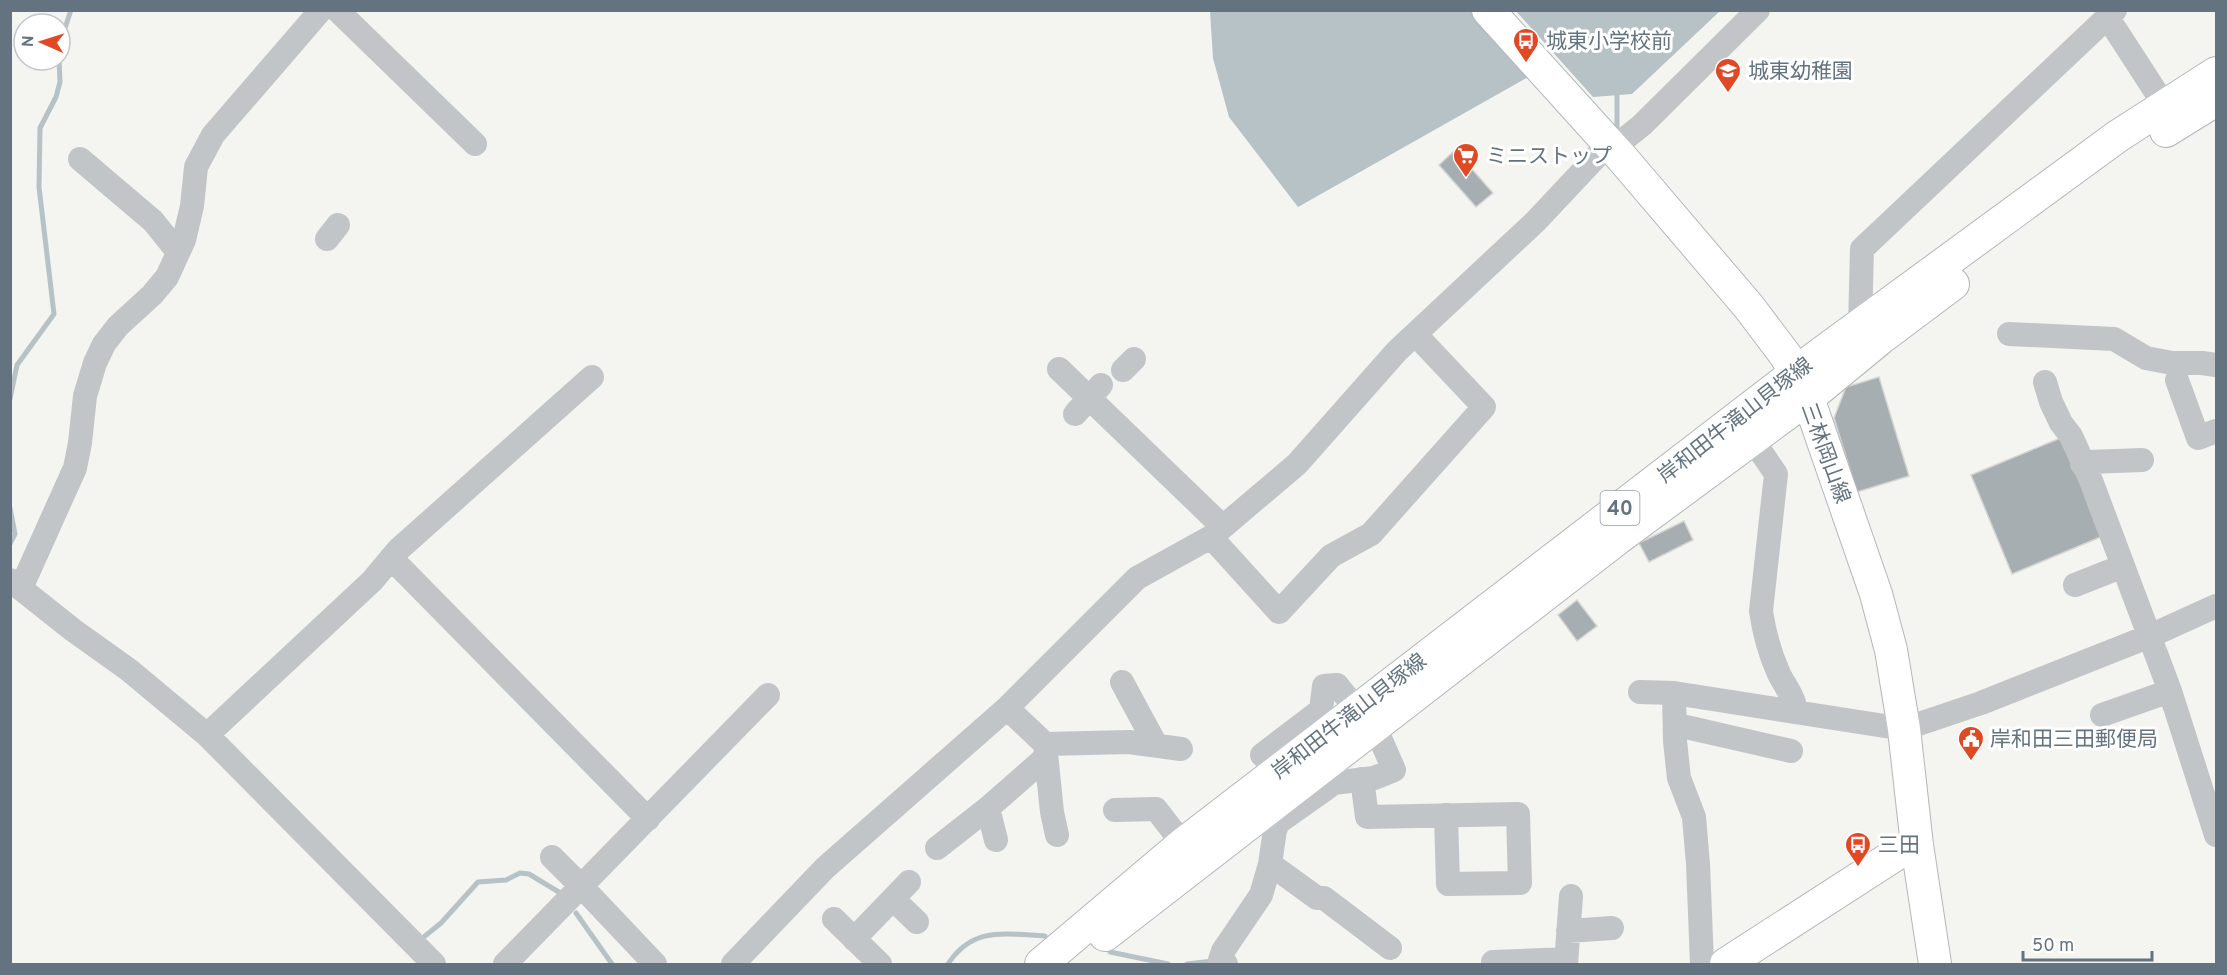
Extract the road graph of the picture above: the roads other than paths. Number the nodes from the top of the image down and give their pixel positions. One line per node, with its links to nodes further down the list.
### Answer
1 (321, 10): 12 (street)
2 (337, 10): 9 (street)
3 (1488, 10): 10 (main road, 三林岡山線)
4 (1758, 10): 10 (street)
5 (2112, 14): 8 (street); 13 (street)
6 (2217, 73): 8 (main road, 岸和田牛滝山貝塚線 / 40)
7 (2217, 100): 21 (main road, 岸和田牛滝山貝塚線 / 40)
8 (2165, 106): 13 (main road, 岸和田牛滝山貝塚線 / 40)
9 (475, 144)
10 (1612, 146): 15 (street); 21 (main road, 三林岡山線)
11 (80, 159): 12 (street)
12 (178, 252): 29 (street)
13 (1860, 326): 21 (main road, 岸和田牛滝山貝塚線 / 40)
14 (2009, 334): 16 (street)
15 (1416, 335): 26 (street); 26 (street)
16 (2217, 366)
17 (1059, 369): 26 (street)
18 (592, 377): 27 (street)
19 (2177, 380): 22 (street)
20 (2045, 382): 25 (street)
21 (1802, 386): 23 (main road, 岸和田牛滝山貝塚線 / 40); 41 (main road, 岸和田牛滝山貝塚線 / 40); 43 (main road, 三林岡山線)
22 (2217, 431)
23 (1752, 439): 39 (street); 41 (main road, 岸和田牛滝山貝塚線 / 40)
24 (2142, 460): 25 (street)
25 (2082, 464): 28 (street)
26 (1217, 532): 38 (street)
27 (391, 558): 44 (street); 55 (street)
28 (2123, 566): 30 (street); 32 (street)
29 (16, 584): 44 (street)
30 (2075, 585)
31 (2217, 606): 32 (street)
32 (2150, 636): 34 (street); 43 (street)
33 (1122, 682): 45 (street)
34 (2170, 691): 40 (street); 50 (street)
35 (1640, 692): 36 (street)
36 (1674, 693): 39 (street); 42 (street)
37 (768, 695): 55 (street)
38 (1007, 708): 47 (street); 76 (street)
39 (1796, 712): 43 (street)
40 (2102, 715)
41 (1364, 719): 49 (street); 51 (street); 59 (main road, 岸和田牛滝山貝塚線 / 40); 79 (main road, 岸和田牛滝山貝塚線 / 40)
42 (1675, 726): 48 (street); 82 (street)
43 (1904, 729): 60 (main road, 三林岡山線)
44 (207, 735): 73 (street)
45 (1156, 745): 46 (street); 47 (street)
46 (1181, 749)
47 (1045, 751): 52 (street); 56 (street)
48 (1791, 751)
49 (1262, 755)
50 (2207, 773): 57 (street)
51 (1362, 779): 54 (street); 63 (street)
52 (988, 808): 58 (street); 61 (street)
53 (1115, 810): 59 (street)
54 (1446, 815)
55 (648, 819): 64 (street)
56 (1057, 835)
57 (2217, 835)
58 (996, 840)
59 (1183, 844): 78 (main road, 岸和田牛滝山貝塚線 / 40)
60 (1917, 845): 83 (main road); 84 (main road, 三林岡山線)
61 (937, 848)
62 (552, 857): 64 (street)
63 (1270, 864): 71 (street); 80 (street)
64 (582, 887): 74 (street); 75 (street)
65 (1571, 896): 69 (street)
66 (834, 919): 70 (street)
67 (917, 922): 70 (street)
68 (1612, 928): 69 (street)
69 (1568, 931): 72 (street)
70 (854, 939): 77 (street)
71 (1390, 948)
72 (1566, 962): 81 (street)
73 (434, 964)
74 (505, 964)
75 (655, 964)
76 (733, 964)
77 (880, 964)
78 (1041, 964)
79 (1070, 964)
80 (1226, 964)
81 (1493, 964)
82 (1702, 964)
83 (1726, 964)
84 (1935, 964)

